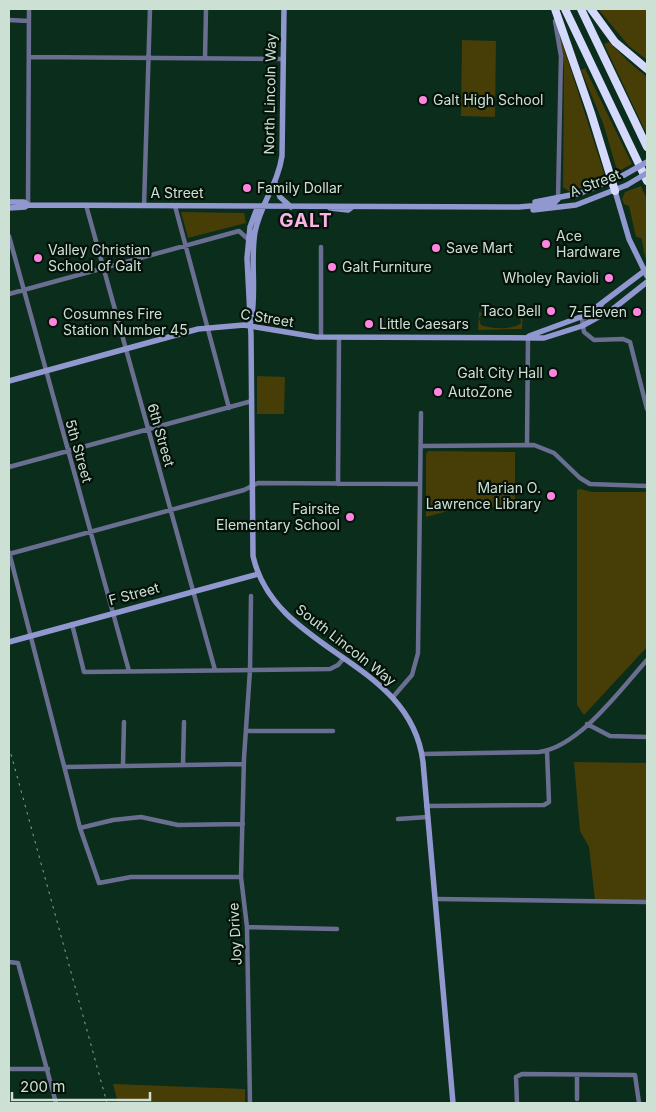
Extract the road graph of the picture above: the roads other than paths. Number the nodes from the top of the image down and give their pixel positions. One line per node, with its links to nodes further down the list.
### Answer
1 (29, 9): 11 (street)
2 (150, 9): 13 (street)
3 (206, 9): 14 (street)
4 (284, 9): 15 (main road, North Lincoln Way)
5 (551, 9): 24 (street)
6 (555, 9): 20 (highway)
7 (565, 9): 21 (highway)
8 (581, 9): 17 (highway)
9 (590, 9): 16 (highway)
10 (9, 20): 11 (street)
11 (29, 21): 12 (street)
12 (29, 57): 13 (street); 26 (street)
13 (150, 58): 14 (street); 28 (street)
14 (205, 58): 15 (street)
15 (284, 59): 22 (main road, North Lincoln Way)
16 (647, 70)
17 (647, 147)
18 (647, 162): 20 (main road, A Street, bridge)
19 (647, 173): 23 (main road, A Street, bridge)
20 (612, 181): 23 (highway); 24 (main road, A Street)
21 (647, 181)
22 (275, 182): 30 (main road, North Lincoln Way); 31 (main road)
23 (615, 191): 32 (main road, A Street); 39 (main road)
24 (558, 199): 32 (main road, A Street)
25 (9, 202): 26 (main road, A Street)
26 (28, 205): 27 (main road, A Street); 33 (main road, A Street)
27 (86, 205): 28 (main road, A Street); 38 (street, 6th Street)
28 (144, 206): 29 (main road, A Street)
29 (175, 206): 30 (main road, A Street); 36 (street)
30 (262, 206): 31 (main road, A Street); 35 (main road, South Lincoln Way); 44 (main road, South Lincoln Way)
31 (291, 206): 32 (main road, A Street)
32 (519, 207)
33 (9, 208)
34 (9, 236): 41 (street, 5th Street)
35 (249, 240): 36 (street); 44 (main road, South Lincoln Way)
36 (186, 246): 38 (street); 46 (street)
37 (321, 247): 47 (street)
38 (104, 268): 41 (street); 50 (street, 6th Street)
39 (646, 272): 43 (main road, C Street)
40 (647, 282): 45 (main road, C Street)
41 (23, 290): 42 (street); 51 (street, 5th Street)
42 (9, 294)
43 (603, 302): 45 (street); 49 (main road, C Street)
44 (250, 326): 46 (main road, C Street); 47 (main road, C Street); 53 (main road, South Lincoln Way)
45 (582, 326): 49 (main road, C Street); 55 (street)
46 (208, 327): 50 (main road, C Street); 54 (street)
47 (321, 337): 48 (main road, C Street)
48 (339, 337): 49 (main road, C Street); 62 (street)
49 (528, 337): 58 (street)
50 (125, 349): 51 (main road, C Street); 57 (street, 6th Street)
51 (45, 370): 52 (main road, C Street); 60 (street, 5th Street)
52 (9, 380)
53 (252, 401): 54 (street); 64 (main road, South Lincoln Way)
54 (229, 408): 57 (street)
55 (647, 409)
56 (422, 413): 59 (street)
57 (148, 429): 60 (street); 66 (street, 6th Street)
58 (527, 445): 59 (street); 65 (street)
59 (422, 446): 63 (street)
60 (68, 451): 61 (street); 67 (street, 5th Street)
61 (9, 467)
62 (338, 484): 63 (street); 64 (street)
63 (420, 484): 81 (street)
64 (252, 486): 66 (street); 69 (main road, South Lincoln Way)
65 (647, 486)
66 (171, 510): 67 (street); 70 (street, 6th Street)
67 (90, 532): 68 (street); 72 (street, 5th Street)
68 (9, 553): 74 (street)
69 (258, 574): 70 (main road, F Street); 76 (main road, South Lincoln Way)
70 (193, 591): 72 (main road, F Street); 78 (street, 6th Street)
71 (251, 596): 79 (street, Joy Drive)
72 (112, 613): 73 (main road, F Street); 80 (street, 5th Street)
73 (72, 624): 74 (main road, F Street); 80 (street)
74 (31, 635): 75 (main road, F Street); 93 (street)
75 (9, 641)
76 (344, 658): 79 (street); 81 (main road, South Lincoln Way)
77 (647, 660): 84 (street)
78 (215, 670): 79 (street); 80 (street)
79 (250, 670): 85 (street, Joy Drive)
80 (128, 671)
81 (393, 697): 89 (main road, South Lincoln Way)
82 (124, 722): 91 (street)
83 (184, 722): 92 (street)
84 (587, 724): 87 (street); 88 (street)
85 (246, 731): 86 (street); 90 (street, Joy Drive)
86 (333, 731)
87 (647, 737)
88 (547, 751): 89 (street); 94 (street)
89 (422, 754): 94 (main road, South Lincoln Way)
90 (244, 764): 92 (street); 97 (street, Joy Drive)
91 (123, 765): 92 (street); 93 (street)
92 (183, 765)
93 (66, 767): 98 (street)
94 (426, 806): 95 (main road, South Lincoln Way)
95 (428, 816): 96 (street); 100 (main road, South Lincoln Way)
96 (398, 819)
97 (243, 824): 98 (street); 99 (street, Joy Drive)
98 (80, 828): 99 (street)
99 (241, 877): 102 (street, Joy Drive)
100 (435, 899): 101 (street); 111 (main road, South Lincoln Way)
101 (647, 902)
102 (247, 926): 103 (street); 110 (street, Joy Drive)
103 (337, 929)
104 (9, 962): 106 (street)
105 (9, 1069): 106 (street)
106 (48, 1069): 109 (street)
107 (577, 1075): 108 (street); 112 (street); 113 (street)
108 (577, 1099)
109 (56, 1103)
110 (250, 1103)
111 (453, 1103)
112 (517, 1103)
113 (639, 1103)

